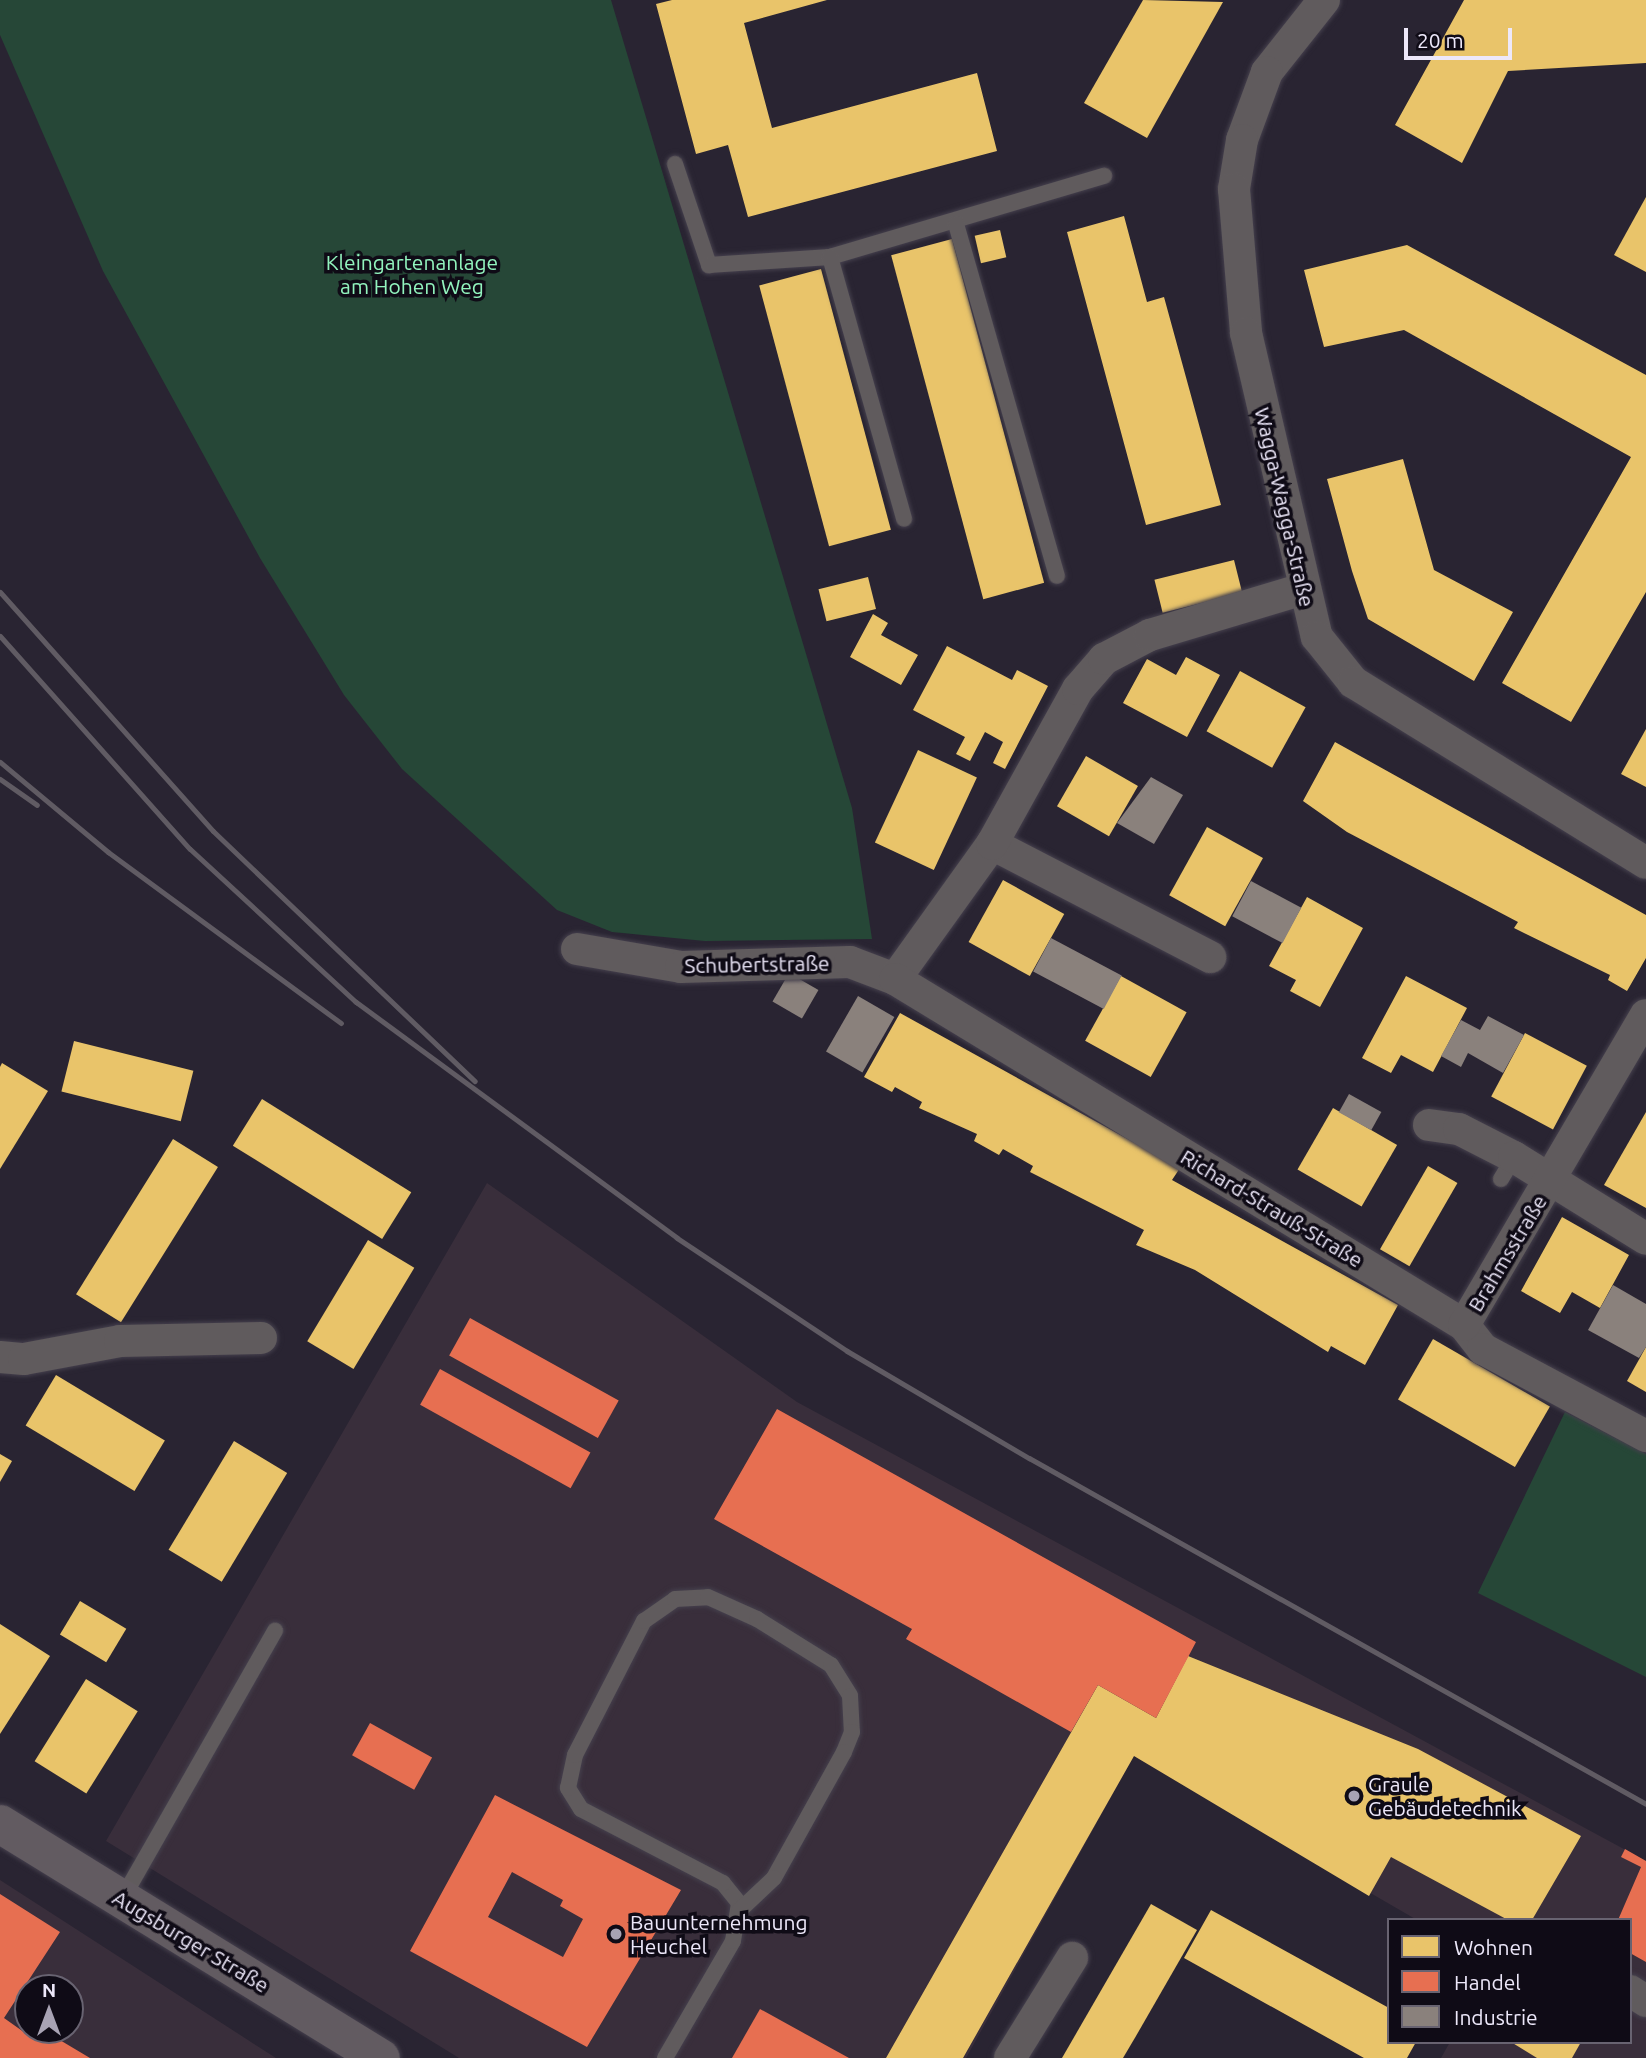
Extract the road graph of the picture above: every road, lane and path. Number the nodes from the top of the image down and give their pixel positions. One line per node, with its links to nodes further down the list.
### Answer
1 (1323, 0): 8 (street, Wagga-Wagga-Straße)
2 (675, 164): 5 (lane)
3 (1104, 176): 4 (lane)
4 (956, 224): 5 (lane); 7 (lane)
5 (830, 257): 6 (lane)
6 (904, 519)
7 (1057, 576)
8 (1303, 589): 9 (street); 10 (street, Wagga-Wagga-Straße)
9 (992, 844): 12 (street); 13 (street)
10 (1646, 863)
11 (577, 949): 13 (street, Schubertstraße)
12 (1210, 957)
13 (895, 979): 18 (street, Richard-Strauß-Straße)
14 (1646, 1015): 16 (street, Brahmsstraße)
15 (1429, 1125): 16 (street, Brahmsstraße)
16 (1550, 1181): 17 (street, Brahmsstraße); 18 (street, Brahmsstraße)
17 (1646, 1238)
18 (1464, 1325): 21 (street, Richard-Strauß-Straße)
19 (261, 1338): 20 (street)
20 (0, 1357)
21 (1646, 1436)
22 (275, 1631): 24 (lane)
23 (0, 1824): 24 (main road, Augsburger Straße)
24 (122, 1899): 27 (main road, Augsburger Straße)
25 (739, 1911): 25 (lane); 28 (lane)
26 (1072, 1958): 29 (street)
27 (381, 2058)
28 (665, 2058)
29 (1010, 2058)

